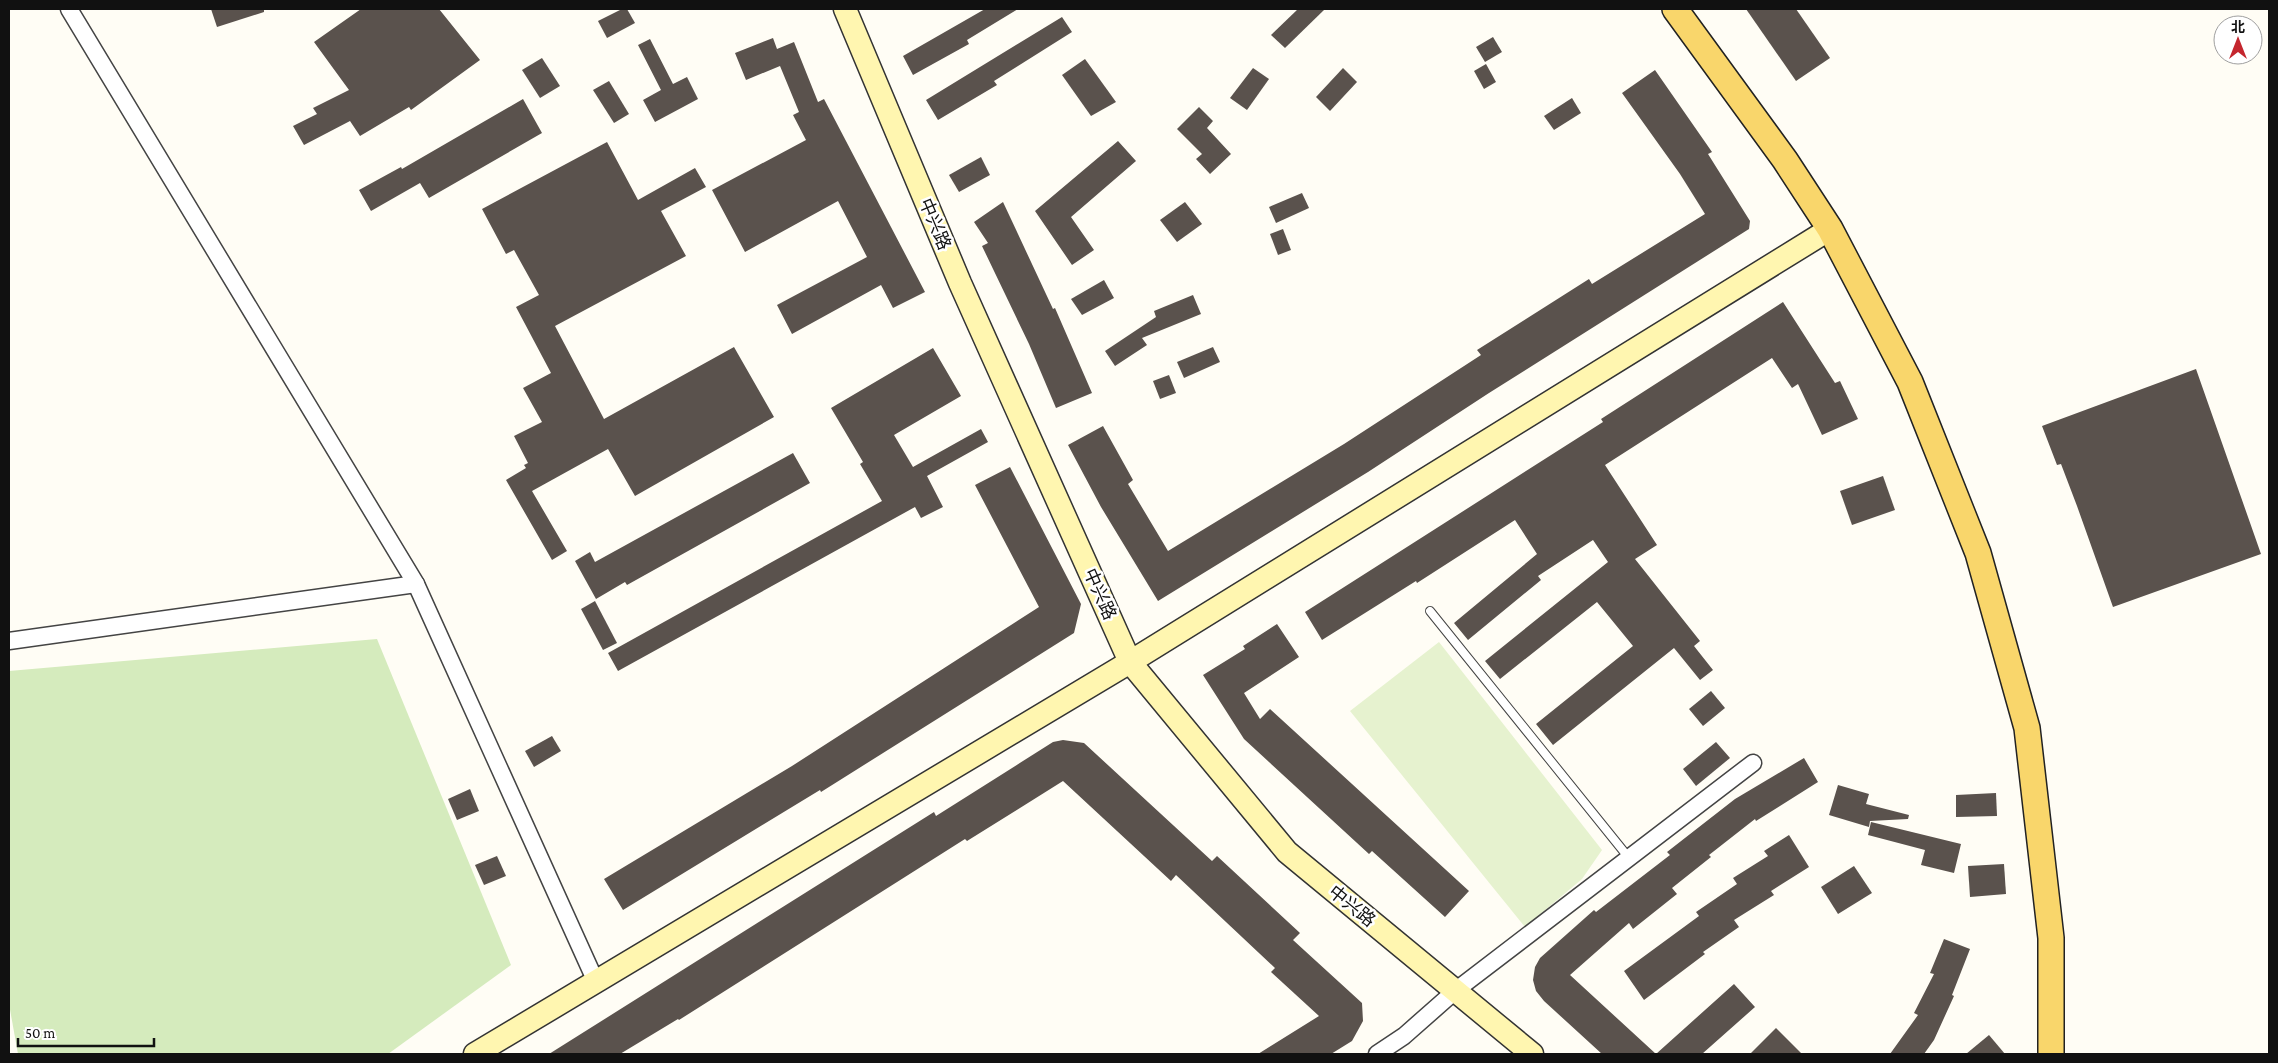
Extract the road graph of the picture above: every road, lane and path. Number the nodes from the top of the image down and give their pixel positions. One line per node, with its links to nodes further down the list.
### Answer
1 (68, 9): 5 (street)
2 (845, 9): 8 (main road, 中兴路)
3 (1675, 9): 4 (main road)
4 (1830, 229): 8 (main road); 16 (main road)
5 (416, 584): 7 (street); 11 (street)
6 (1430, 611): 10 (lane)
7 (9, 642)
8 (1130, 662): 11 (main road); 12 (main road, 中兴路)
9 (1753, 763): 10 (street)
10 (1629, 858): 12 (street)
11 (596, 982): 13 (main road)
12 (1455, 991): 14 (street); 15 (main road, 中兴路)
13 (475, 1054)
14 (1377, 1054)
15 (1532, 1054)
16 (2051, 1054)

